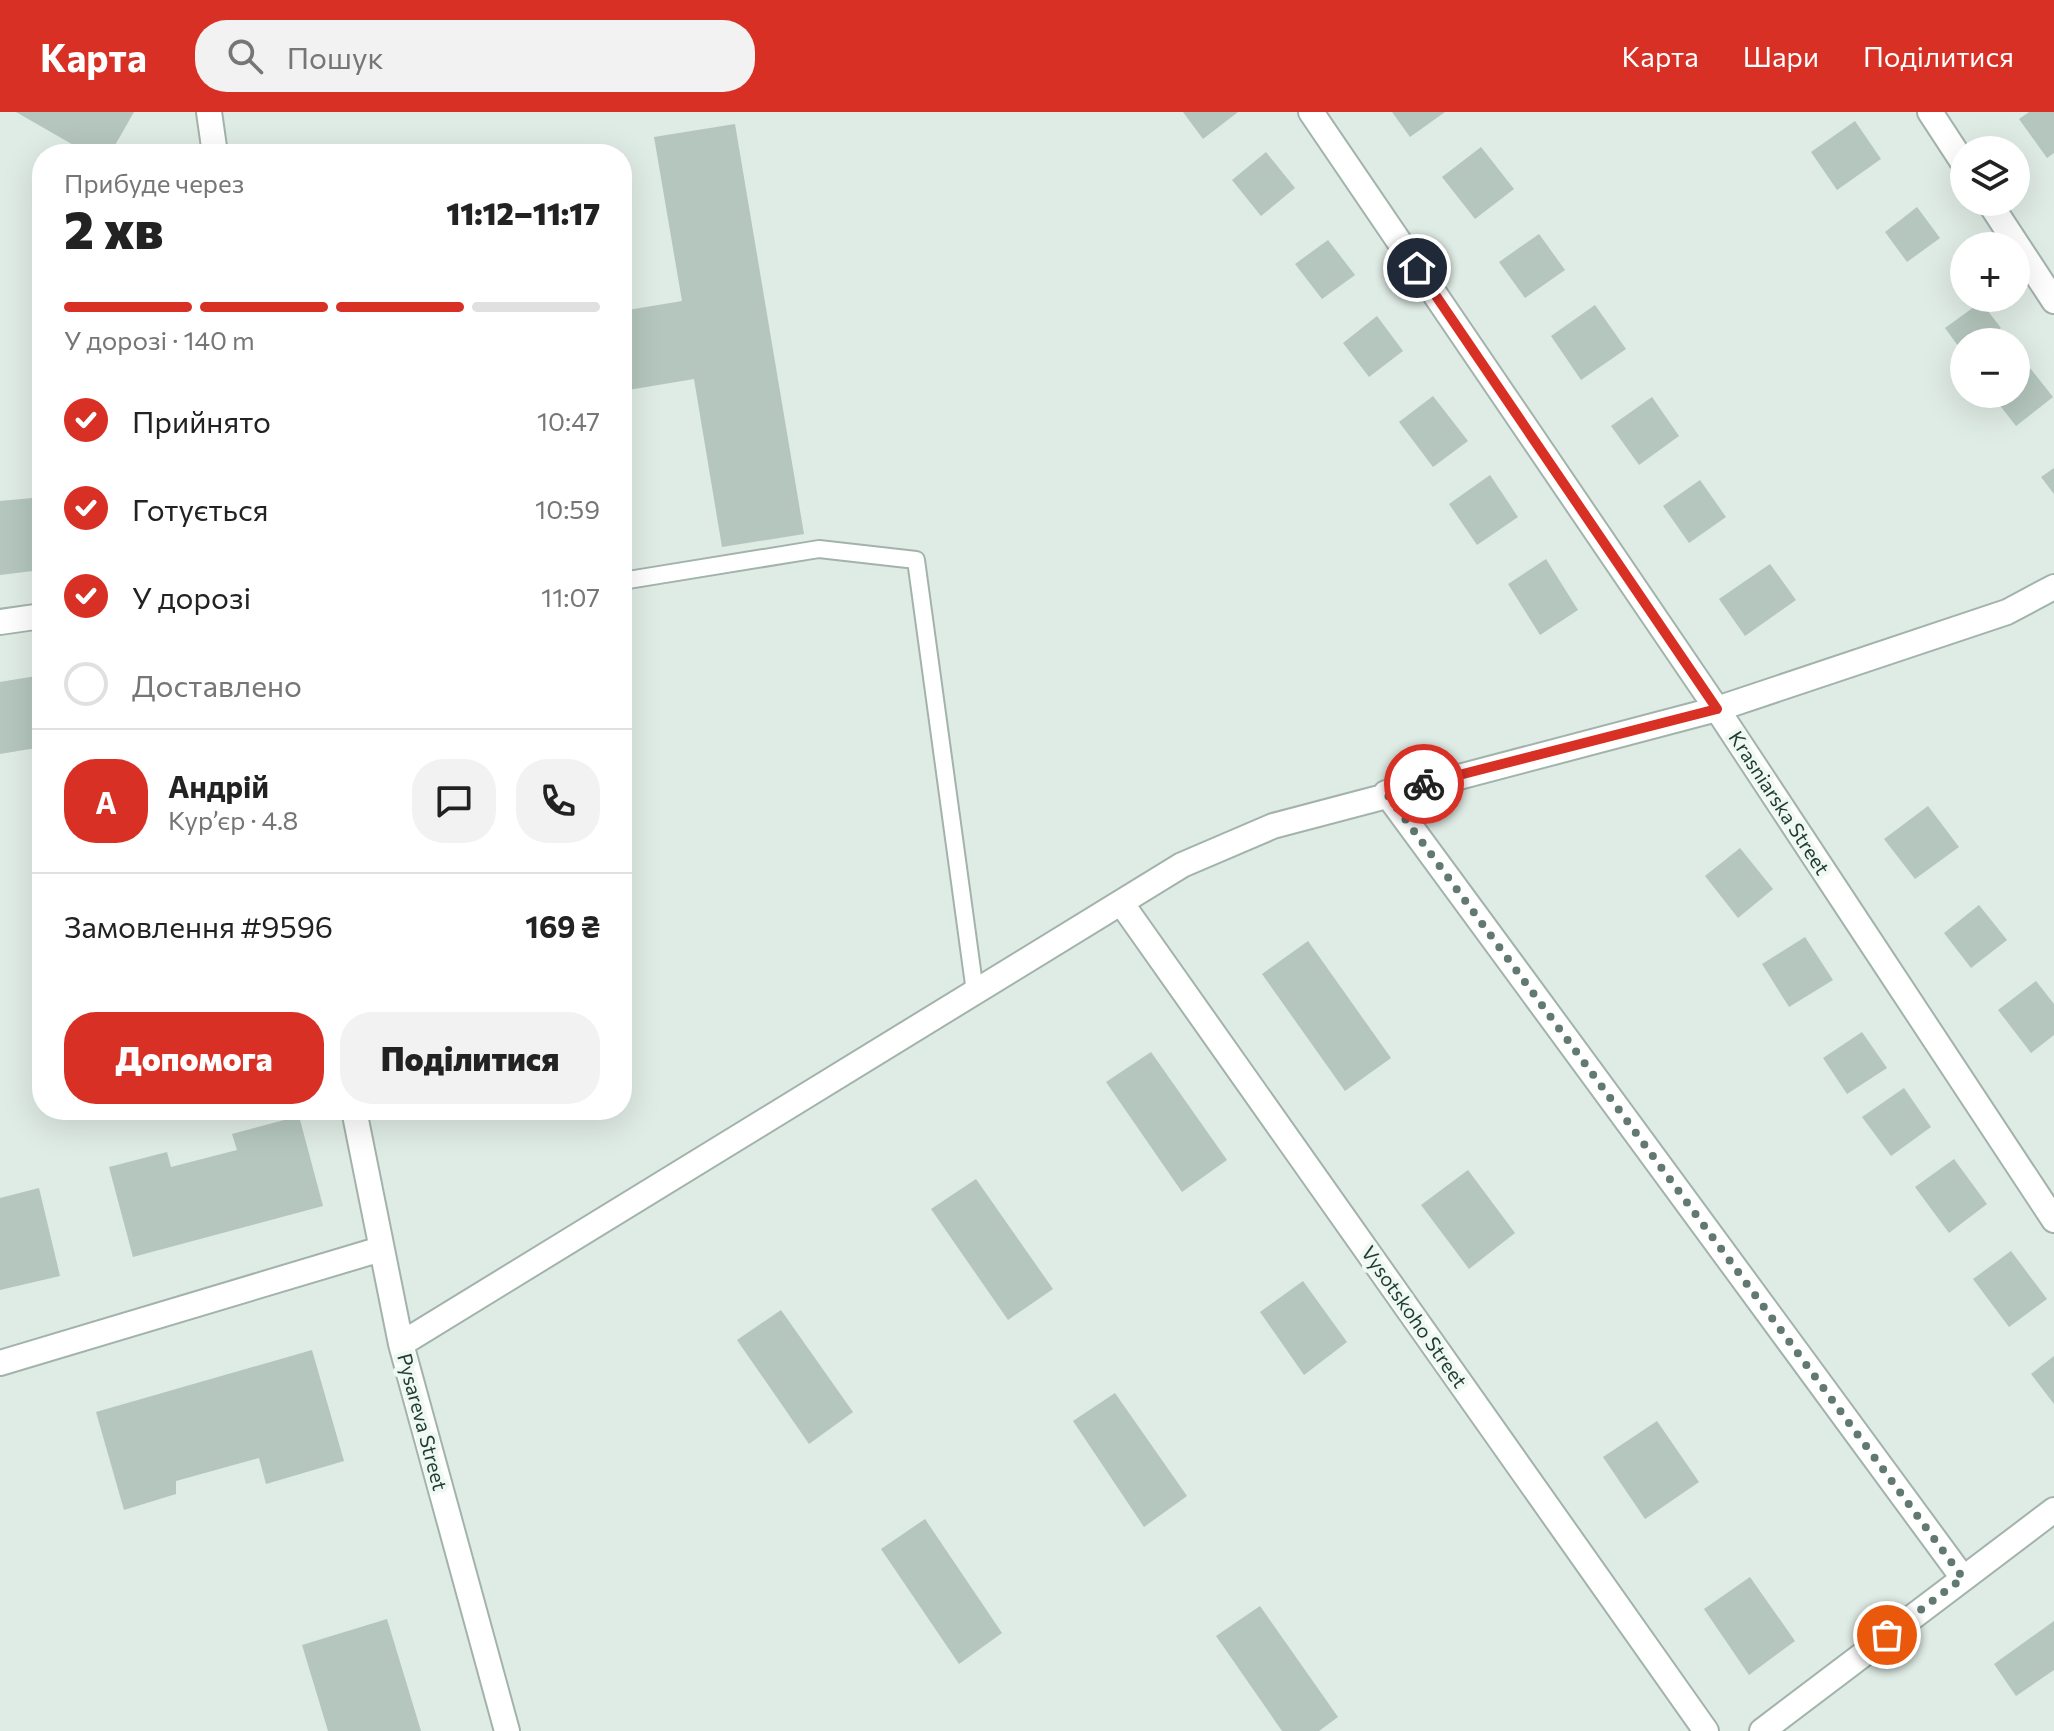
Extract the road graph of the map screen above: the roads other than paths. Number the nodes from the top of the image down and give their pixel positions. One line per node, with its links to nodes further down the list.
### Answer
1 (209, 112): 5 (street)
2 (1311, 112): 12 (street, Krasniarska Street)
3 (1930, 112): 4 (street)
4 (1950, 143)
5 (214, 144)
6 (1998, 216): 7 (street)
7 (2054, 301)
8 (632, 579): 15 (lane)
9 (2054, 587): 12 (street)
10 (32, 617): 11 (street)
11 (0, 622)
12 (1717, 709): 13 (street); 17 (street, Krasniarska Street)
13 (1386, 793): 14 (street); 22 (street)
14 (1122, 904): 15 (street); 24 (street, Vysotskoho Street)
15 (975, 992): 19 (street)
16 (356, 1120): 18 (street, Pysareva Street)
17 (2054, 1220)
18 (381, 1249): 19 (street, Pysareva Street); 20 (street)
19 (401, 1344): 23 (street, Pysareva Street)
20 (0, 1363)
21 (2054, 1510): 22 (street)
22 (1963, 1578): 25 (street)
23 (507, 1731)
24 (1706, 1731)
25 (1762, 1731)

